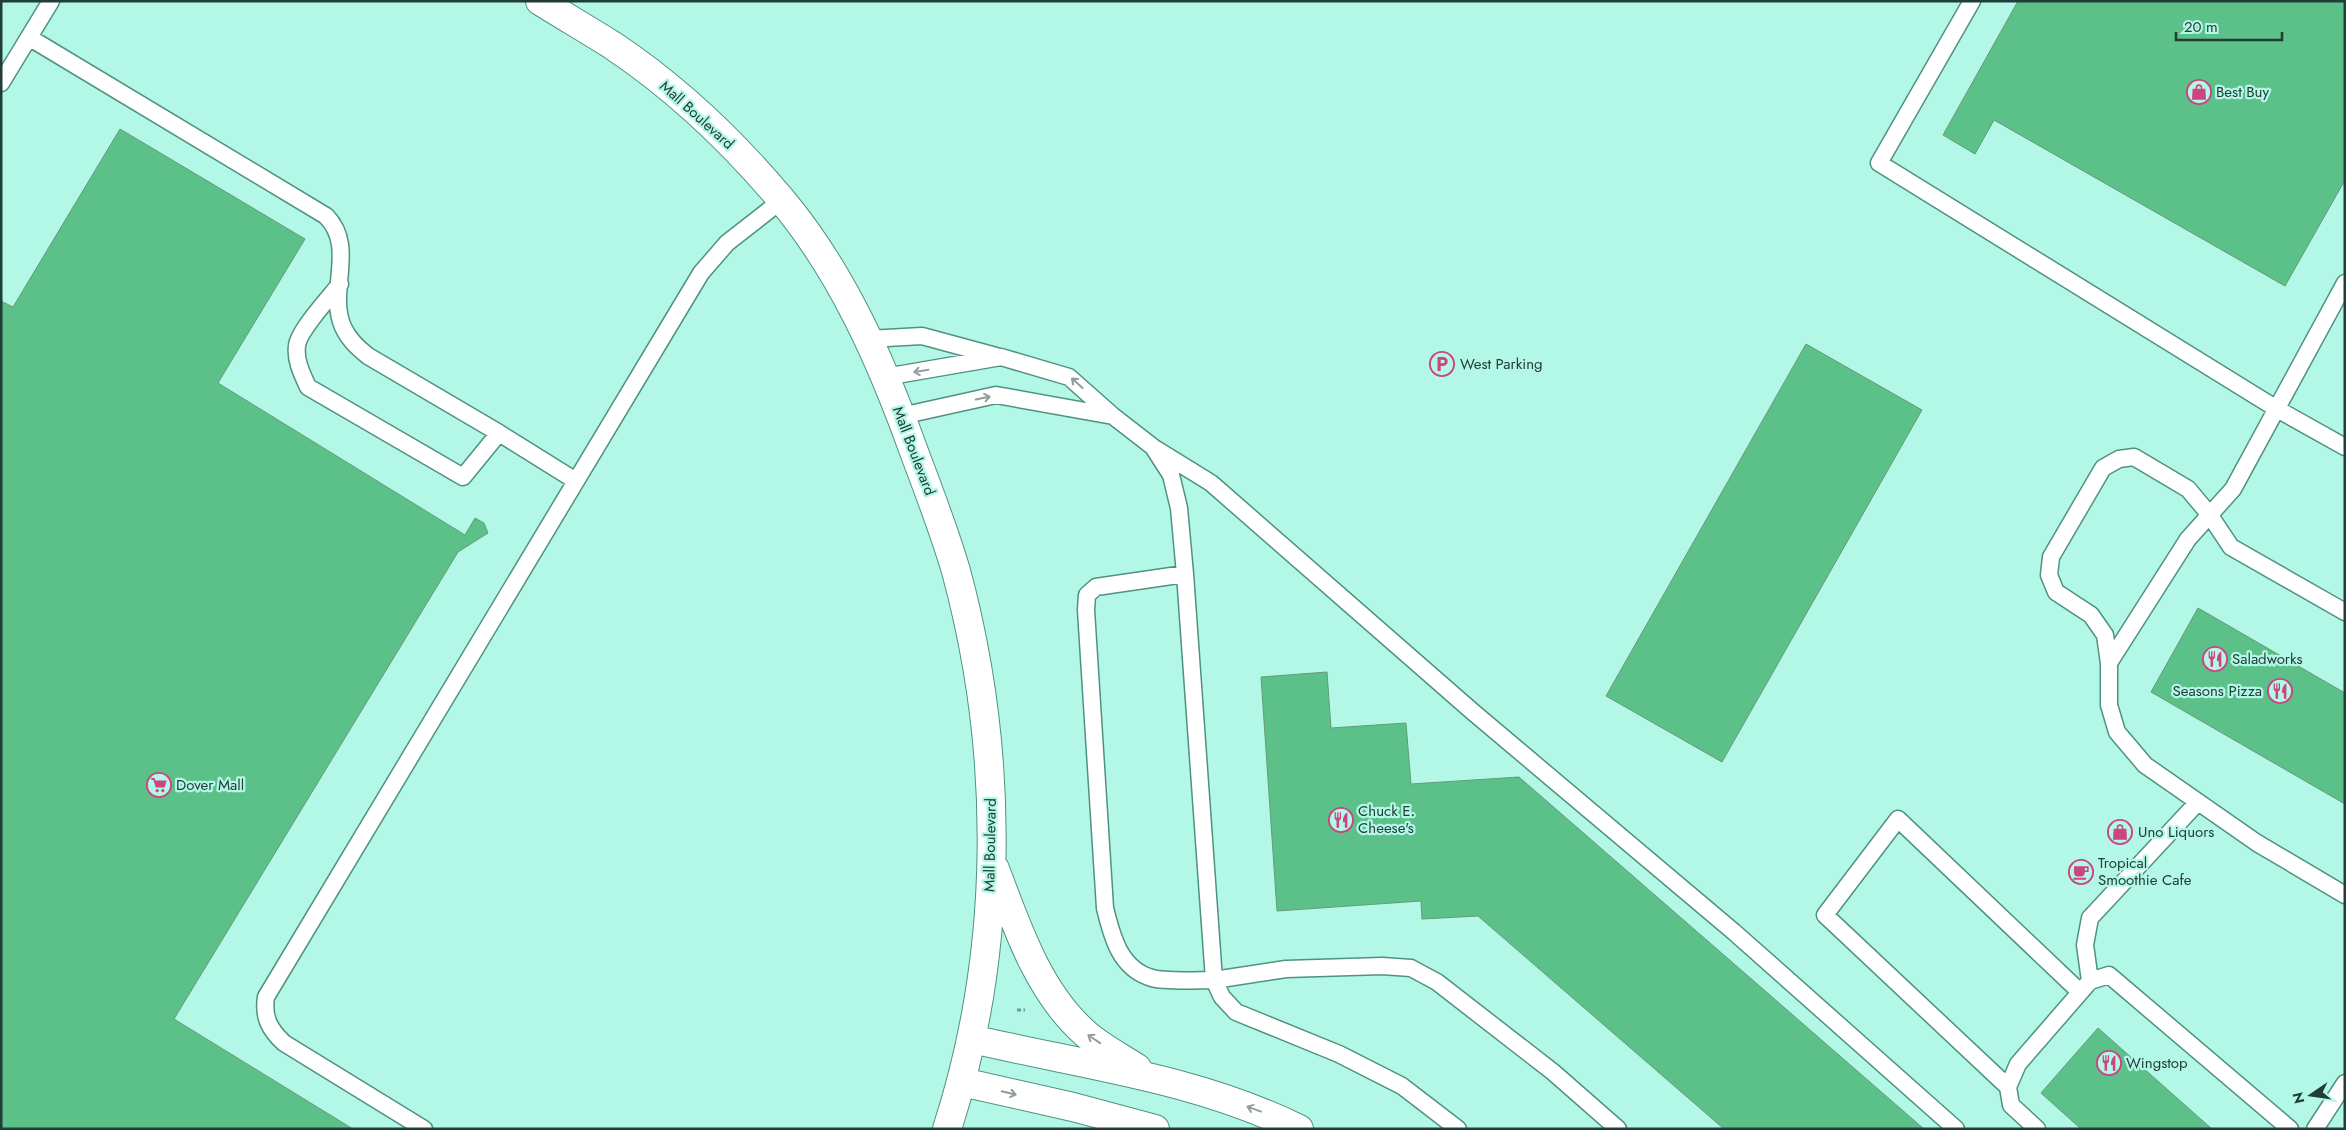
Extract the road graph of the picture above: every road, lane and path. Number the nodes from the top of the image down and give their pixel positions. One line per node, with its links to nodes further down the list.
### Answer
1 (51, 1): 4 (lane)
2 (540, 1): 6 (street, Mall Boulevard)
3 (1972, 1): 12 (lane)
4 (30, 38): 5 (lane); 8 (lane)
5 (1, 83)
6 (782, 200): 9 (street, Mall Boulevard); 18 (lane)
7 (2345, 283): 12 (lane)
8 (340, 284): 15 (lane); 15 (lane)
9 (868, 339): 10 (lane); 11 (street, Mall Boulevard)
10 (1001, 357): 11 (lane, one-way to 11); 14 (lane, one-way to 10)
11 (885, 377): 13 (street, Mall Boulevard)
12 (2277, 409): 17 (lane); 19 (lane)
13 (901, 416): 14 (lane, one-way to 14); 24 (street, Mall Boulevard)
14 (1113, 416): 16 (lane)
15 (499, 433): 18 (lane)
16 (1153, 447): 20 (lane); 40 (lane)
17 (2345, 447)
18 (576, 481): 34 (lane)
19 (2209, 514): 21 (lane); 22 (lane); 22 (lane)
20 (1185, 574): 26 (lane); 26 (lane)
21 (2345, 612)
22 (2109, 663): 23 (lane)
23 (2198, 802): 25 (lane); 27 (lane)
24 (991, 859): 28 (street, Mall Boulevard); 29 (street, one-way to 24)
25 (2345, 895)
26 (1214, 980): 38 (lane); 39 (lane)
27 (2085, 986): 32 (lane); 32 (lane); 42 (lane)
28 (972, 1039): 29 (street); 30 (street, Mall Boulevard)
29 (1148, 1076): 37 (street, one-way to 29)
30 (962, 1082): 33 (street, one-way to 33); 35 (street, Mall Boulevard)
31 (2345, 1083): 43 (lane)
32 (2008, 1087): 41 (lane)
33 (1154, 1128): 36 (street)
34 (424, 1129)
35 (947, 1129)
36 (1132, 1129)
37 (1299, 1129)
38 (1458, 1129)
39 (1618, 1129)
40 (1956, 1129)
41 (2037, 1129)
42 (2290, 1129)
43 (2315, 1129)

